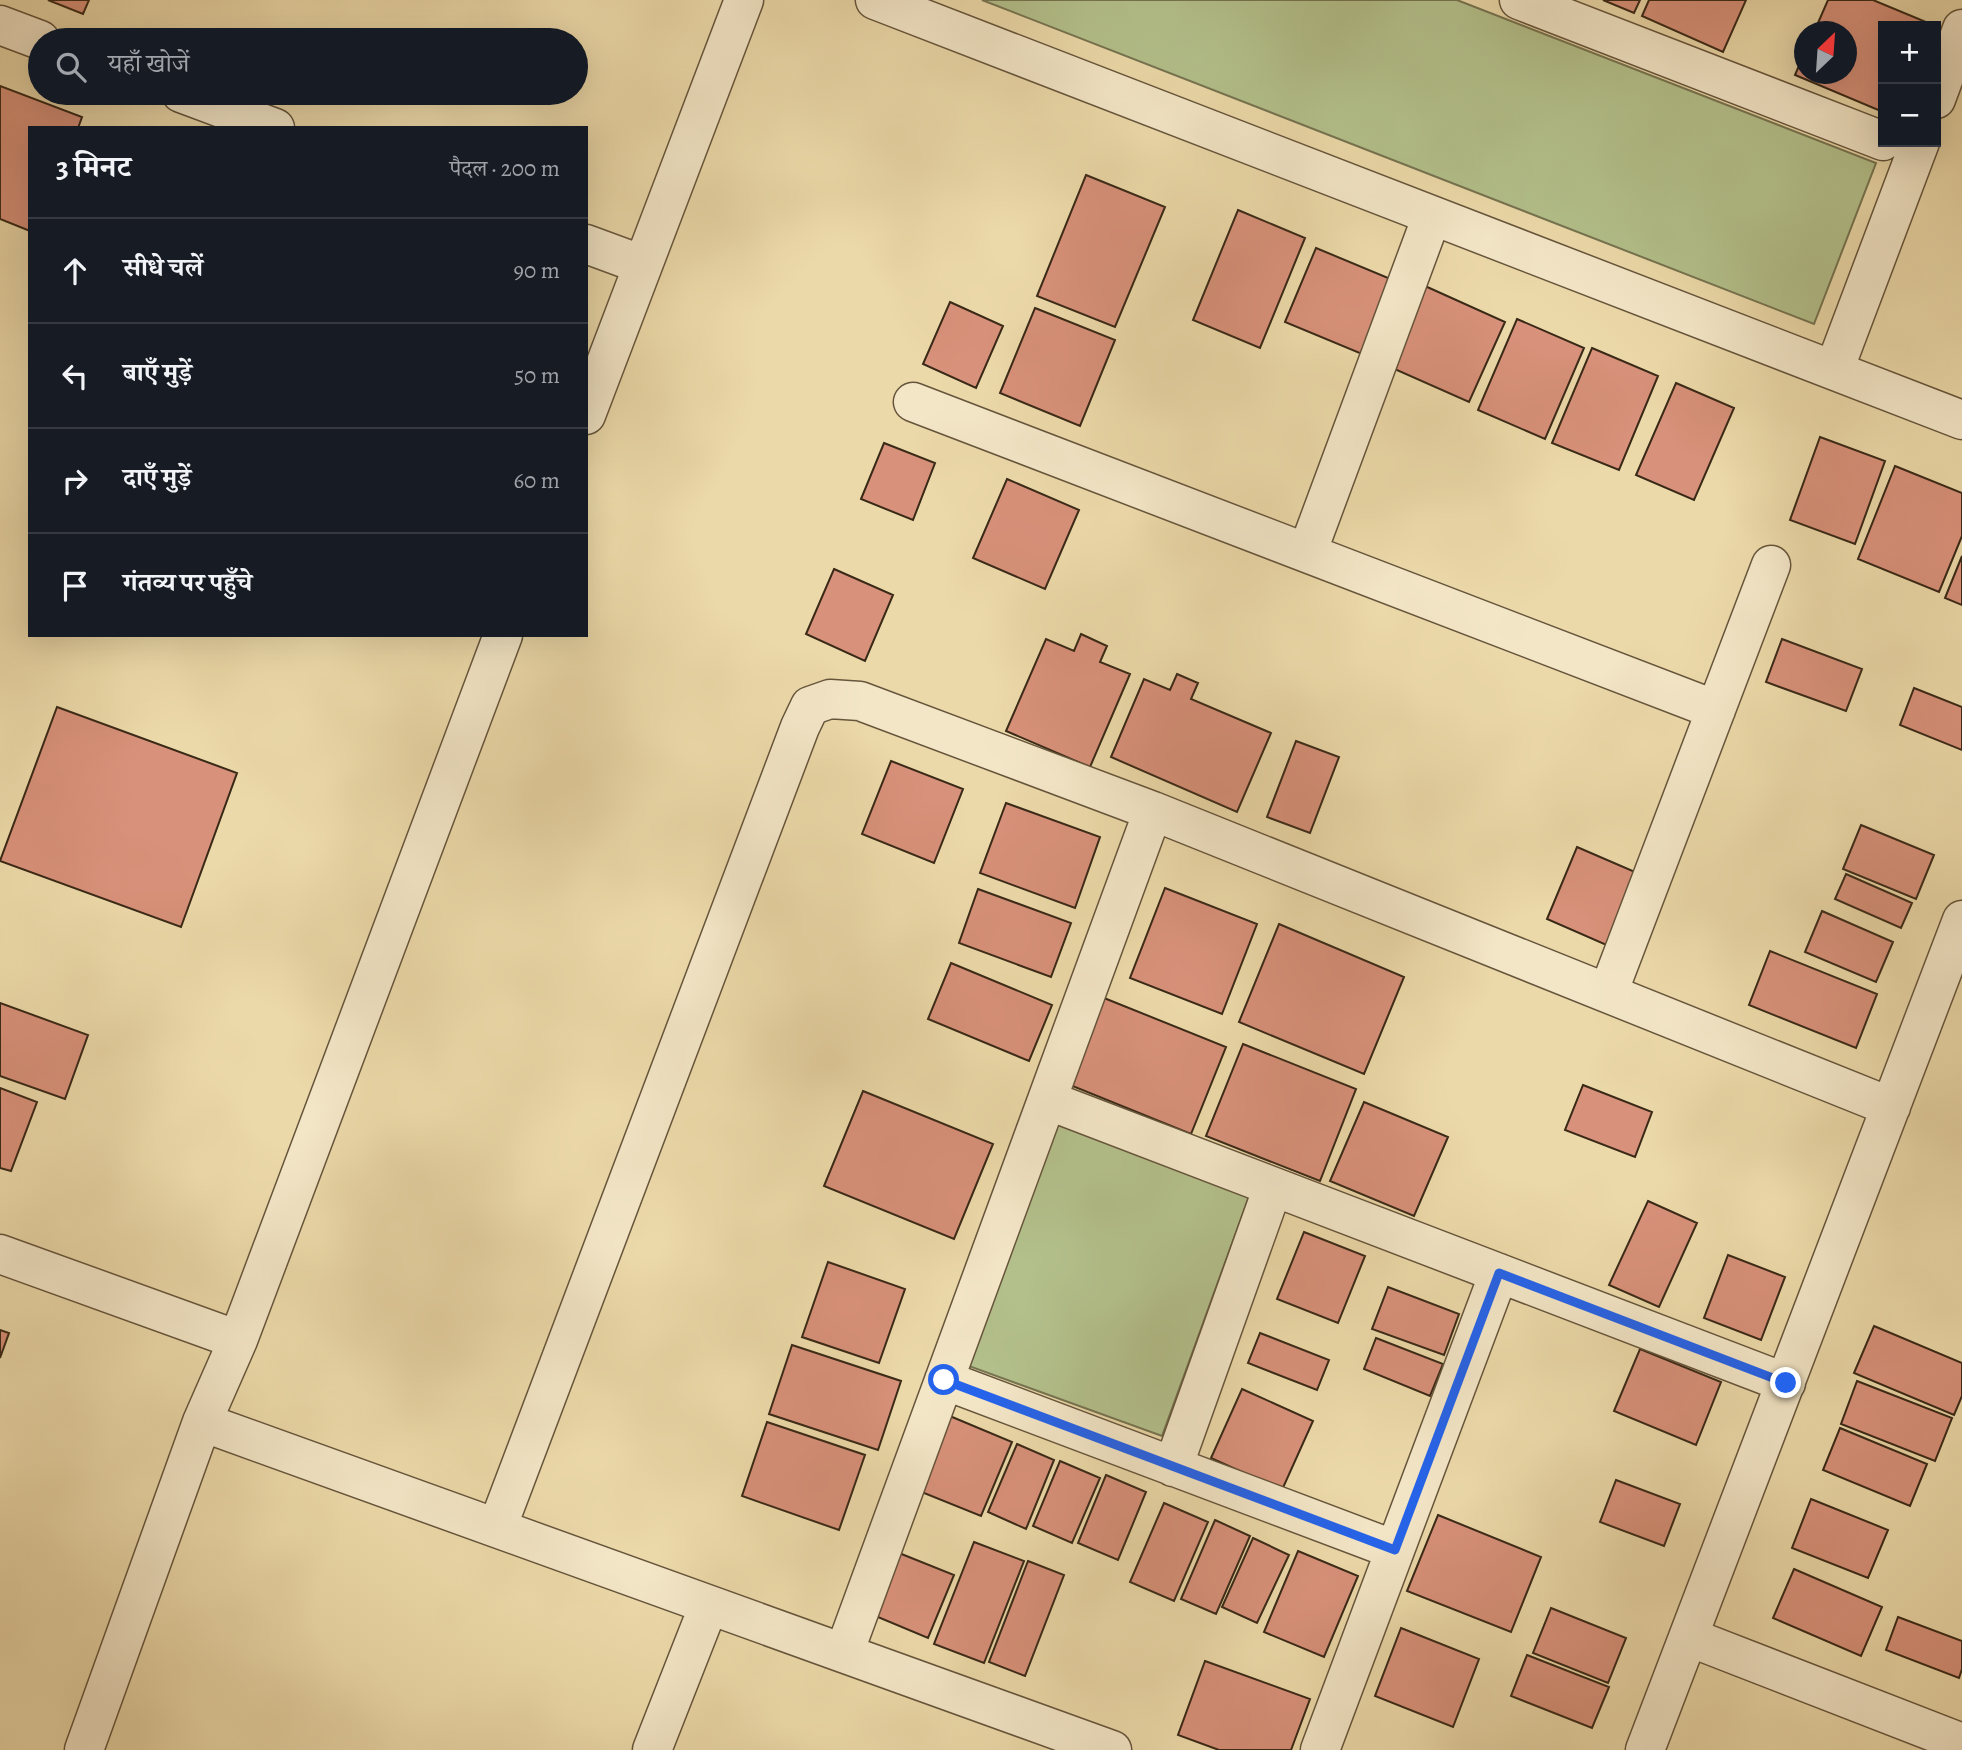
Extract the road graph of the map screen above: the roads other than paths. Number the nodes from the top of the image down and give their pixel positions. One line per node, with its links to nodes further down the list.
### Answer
1 (744, 0): 14 (street)
2 (875, 0): 12 (street)
3 (1519, 0): 10 (street)
4 (0, 25): 6 (street)
5 (1962, 29): 7 (street)
6 (28, 36)
7 (1941, 86)
8 (213, 105): 9 (street)
9 (270, 126)
10 (1878, 136)
11 (1900, 147): 15 (street)
12 (1432, 216): 15 (street); 19 (street)
13 (588, 245): 14 (street)
14 (643, 265): 17 (street)
15 (1834, 370): 18 (street)
16 (912, 402): 19 (street)
17 (588, 410)
18 (1962, 420)
19 (1307, 553): 22 (street)
20 (1771, 565): 22 (street)
21 (502, 637): 31 (street)
22 (1716, 710): 25 (street)
23 (1153, 811): 25 (street); 26 (street); 36 (street)
24 (1962, 920): 27 (street)
25 (1608, 993): 27 (street)
26 (1047, 1100): 28 (street); 32 (street)
27 (1891, 1107): 33 (street)
28 (1273, 1187): 30 (street); 35 (street)
29 (0, 1254): 31 (street)
30 (1499, 1273): 33 (street); 37 (street)
31 (238, 1340): 34 (street)
32 (944, 1380): 35 (street); 40 (street)
33 (1786, 1383): 39 (street)
34 (202, 1422): 36 (street); 42 (street)
35 (1172, 1466): 37 (street)
36 (497, 1528): 38 (street)
37 (1395, 1550): 45 (street)
38 (709, 1605): 40 (street); 43 (street)
39 (1689, 1637): 41 (street); 46 (street)
40 (844, 1653): 44 (street)
41 (1943, 1742)
42 (84, 1750)
43 (652, 1750)
44 (1112, 1750)
45 (1320, 1750)
46 (1645, 1750)

